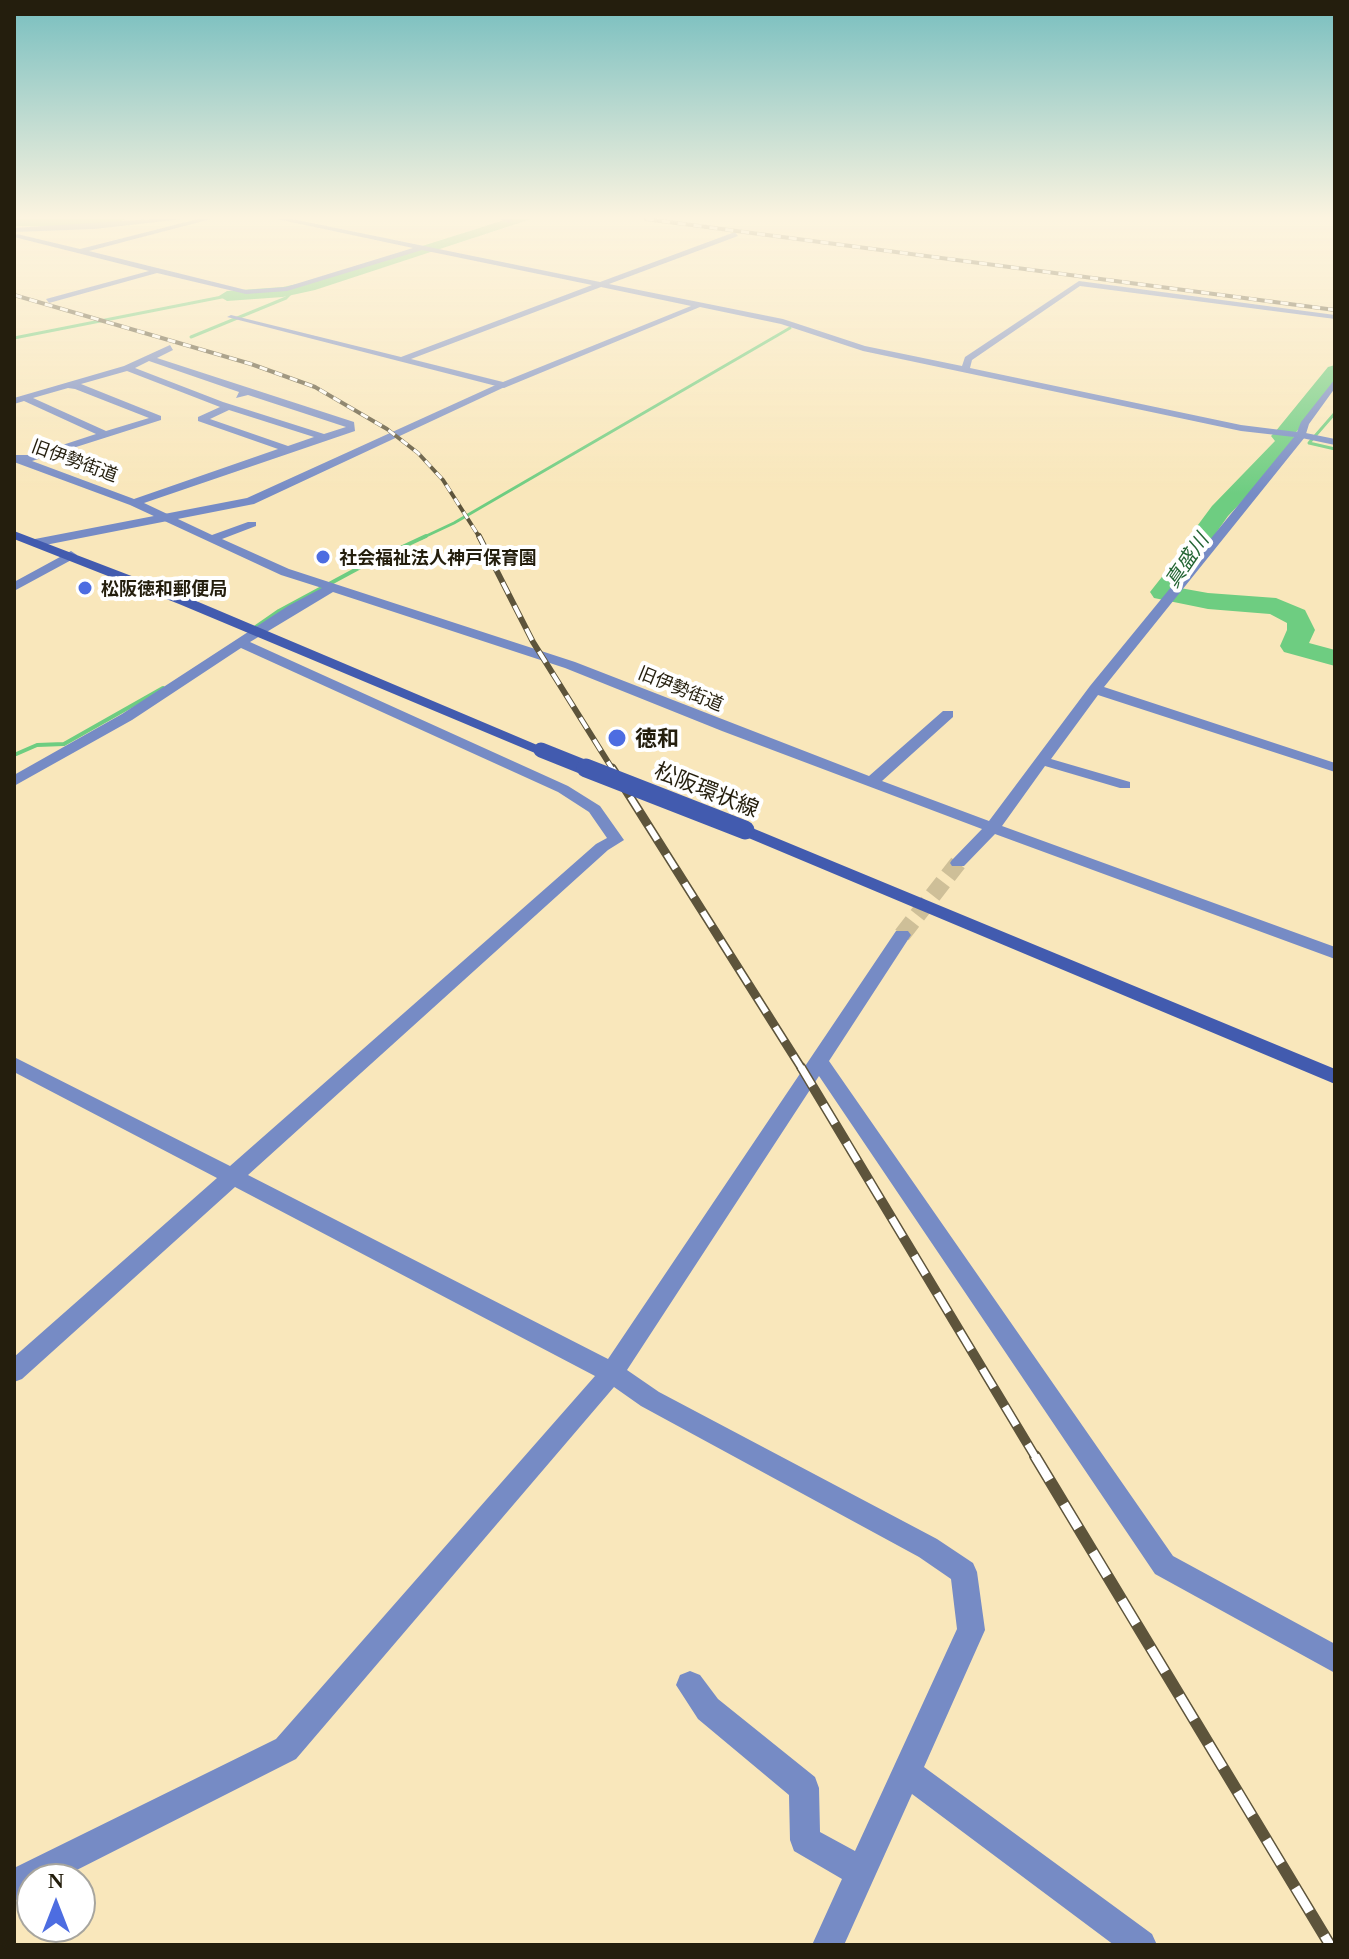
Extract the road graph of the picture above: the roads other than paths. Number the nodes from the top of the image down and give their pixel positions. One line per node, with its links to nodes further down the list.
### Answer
1 (531, 310): 10 (street)
2 (686, 310): 15 (street)
3 (725, 310): 11 (street)
4 (1039, 310): 11 (street)
5 (1285, 310): 7 (street)
6 (231, 317): 10 (street)
7 (1335, 317)
8 (170, 348): 9 (street)
9 (152, 359): 12 (street); 16 (street)
10 (403, 359): 15 (street)
11 (966, 367): 20 (street)
12 (127, 368): 14 (street); 18 (street)
13 (1335, 382): 20 (street)
14 (65, 385): 17 (street); 19 (street)
15 (504, 385): 26 (street)
16 (247, 392): 18 (street); 21 (street)
17 (18, 399): 19 (street)
18 (224, 405): 21 (street); 23 (street)
19 (106, 435): 24 (street)
20 (1303, 436): 22 (street); 37 (street)
21 (324, 437): 23 (street)
22 (1329, 441)
23 (287, 449): 25 (street)
24 (15, 459): 25 (street, 旧伊勢街道)
25 (134, 503): 26 (street, 旧伊勢街道)
26 (160, 516): 29 (street, 旧伊勢街道); 30 (street)
27 (252, 524): 29 (street)
28 (14, 535): 30 (main road, 松阪環状線)
29 (211, 539): 34 (street, 旧伊勢街道)
30 (35, 543): 31 (main road); 32 (main road, 松阪環状線)
31 (14, 548)
32 (71, 555): 33 (street); 35 (main road, 松阪環状線)
33 (14, 587)
34 (331, 588): 35 (street); 42 (street, 旧伊勢街道)
35 (257, 633): 36 (street); 50 (main road, 松阪環状線, bridge)
36 (242, 644): 41 (street); 51 (street)
37 (1095, 689): 39 (street); 40 (street)
38 (948, 714): 42 (street)
39 (1043, 761): 43 (street); 44 (street)
40 (1335, 768)
41 (14, 781)
42 (872, 782): 44 (street, 旧伊勢街道)
43 (1125, 785)
44 (993, 827): 45 (street); 47 (street, 旧伊勢街道)
45 (958, 863)
46 (902, 935): 48 (street)
47 (1335, 953)
48 (820, 1063): 53 (street); 54 (street)
49 (14, 1064): 51 (street)
50 (1335, 1077)
51 (231, 1177): 52 (street); 53 (street)
52 (14, 1372)
53 (612, 1373): 56 (street); 58 (street)
54 (1335, 1659)
55 (690, 1685): 57 (street)
56 (905, 1771): 57 (street); 60 (street)
57 (862, 1873): 59 (street)
58 (14, 1885)
59 (828, 1945)
60 (1141, 1945)

